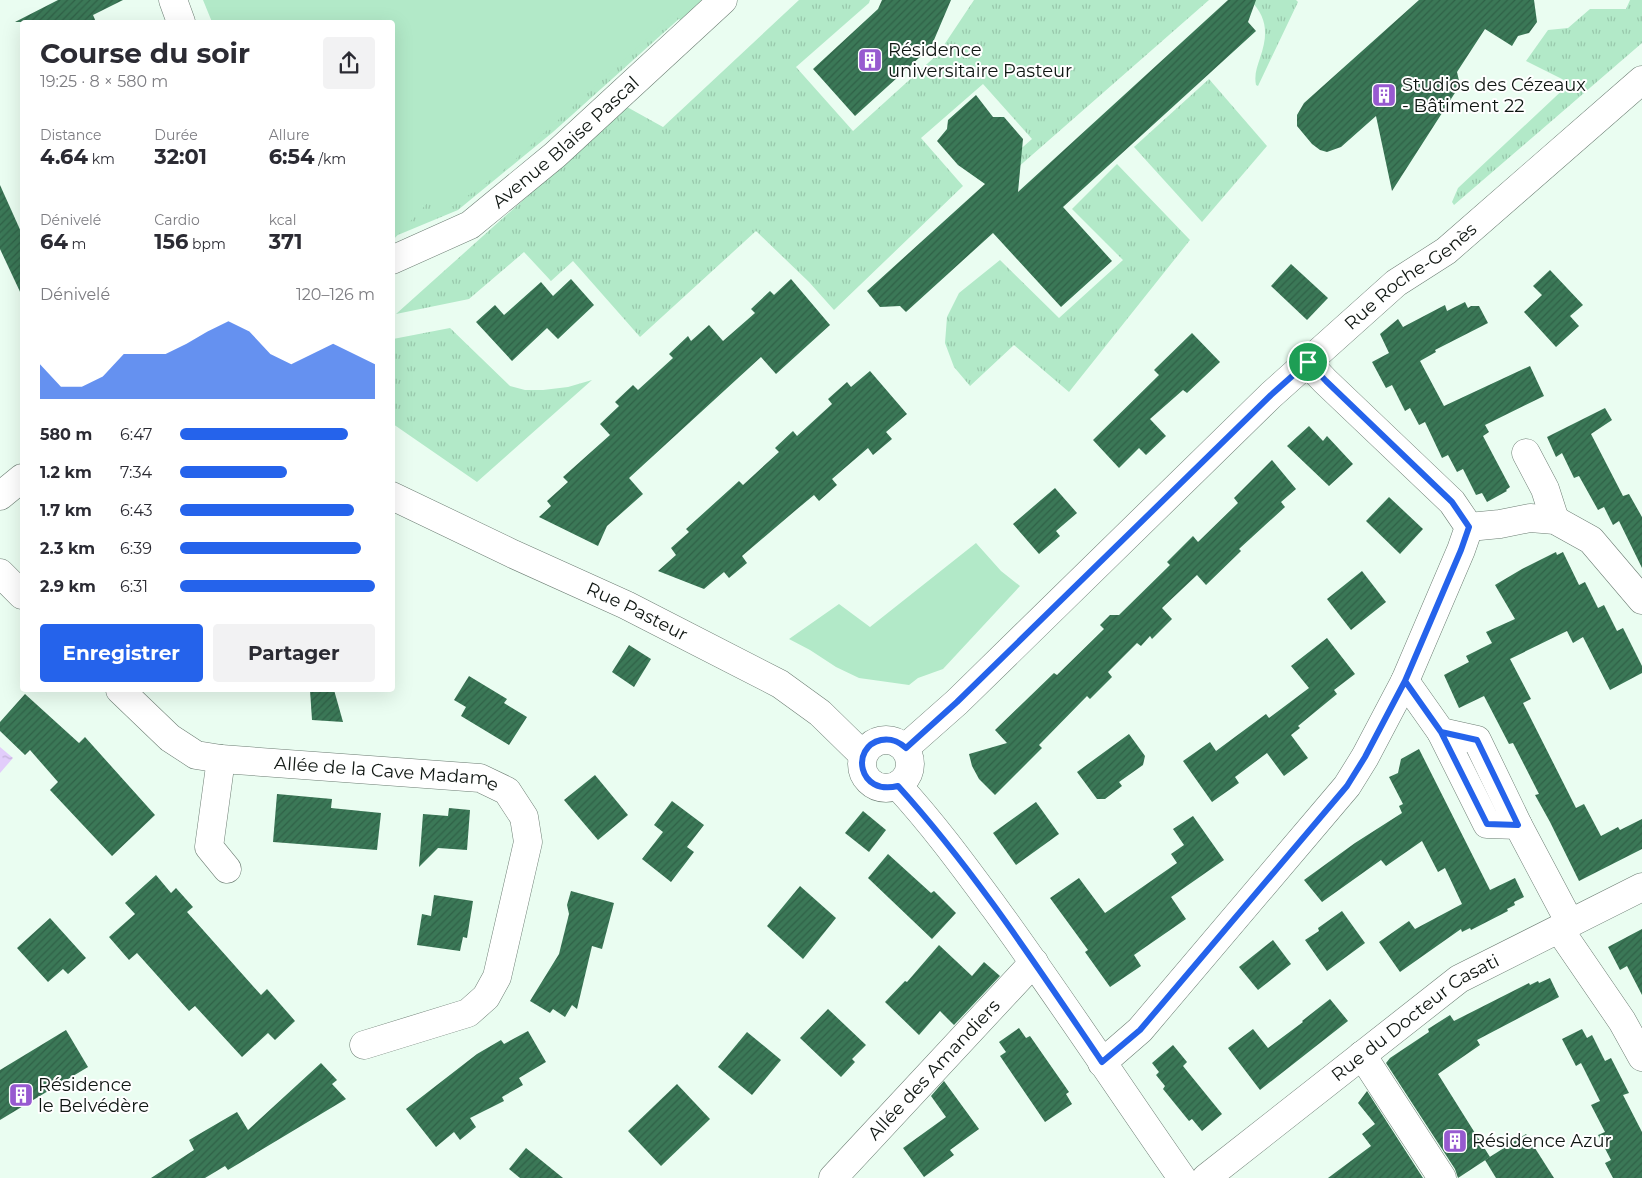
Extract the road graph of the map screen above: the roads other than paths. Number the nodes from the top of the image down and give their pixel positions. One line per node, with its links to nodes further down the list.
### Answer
1 (173, 0): 3 (street)
2 (723, 0): 5 (street, Avenue Blaise Pascal)
3 (180, 20)
4 (1642, 80): 6 (street, Rue Roche-Genès)
5 (395, 259)
6 (1308, 362): 12 (street); 18 (street, Rue Roche-Genès)
7 (1526, 453): 11 (street)
8 (20, 480): 9 (street)
9 (0, 496)
10 (395, 497): 19 (street, Rue Pasteur)
11 (1555, 520): 12 (street); 15 (street)
12 (1469, 527): 16 (street)
13 (0, 573): 14 (street)
14 (20, 593)
15 (1642, 600)
16 (1405, 681): 24 (street); 29 (street)
17 (122, 692): 20 (street, Allée de la Cave Madame)
18 (906, 748): 19 (street); 21 (street)
19 (863, 756): 21 (street)
20 (221, 759): 22 (street); 26 (street, Allée de la Cave Madame)
21 (898, 786): 25 (street)
22 (227, 869)
23 (1642, 887): 24 (street, Rue du Docteur Casati)
24 (1565, 926): 27 (street, Rue du Docteur Casati); 28 (street)
25 (1034, 962): 29 (street); 30 (street, Allée des Amandiers)
26 (364, 1045)
27 (1362, 1056): 32 (street, Rue du Docteur Casati); 33 (street)
28 (1642, 1057)
29 (1102, 1062): 31 (street)
30 (833, 1178)
31 (1182, 1178)
32 (1206, 1178)
33 (1442, 1178)

